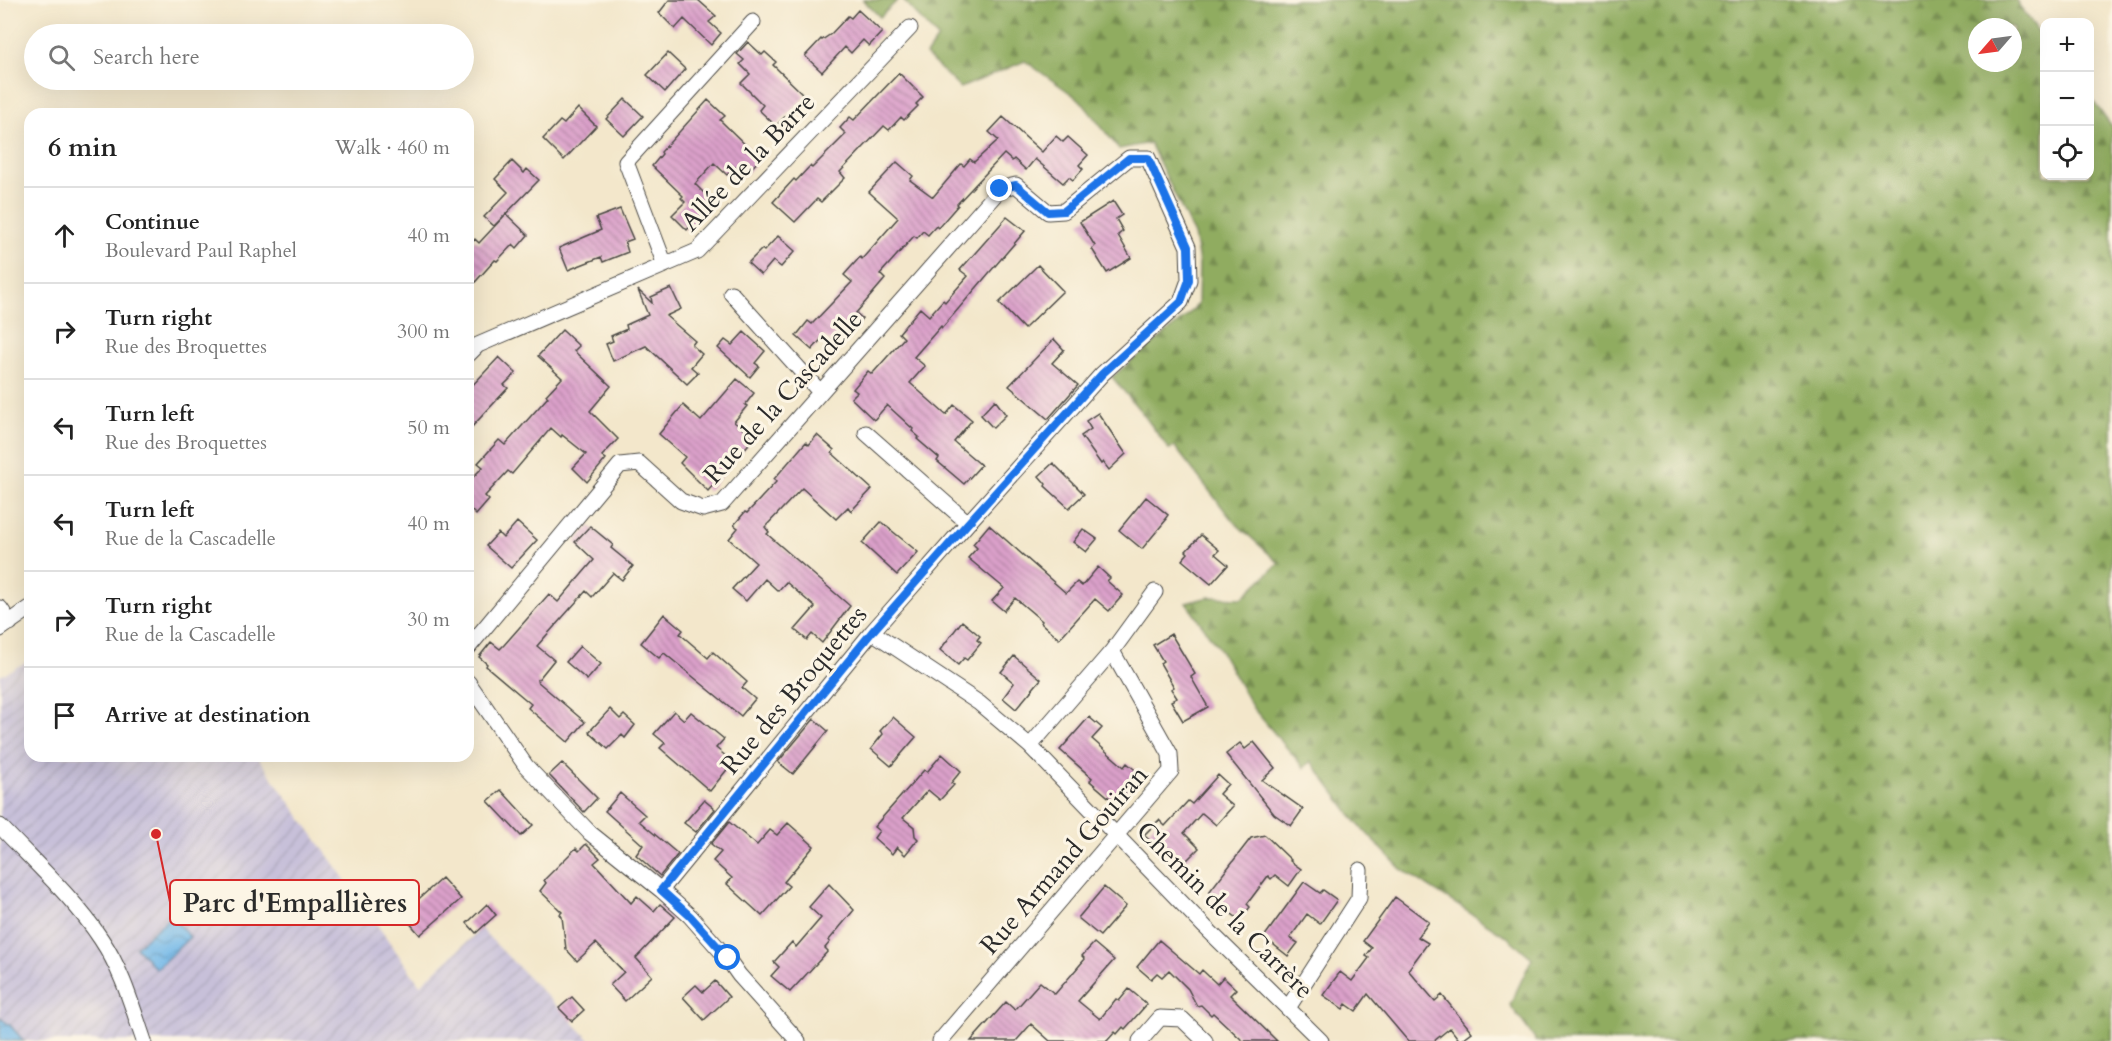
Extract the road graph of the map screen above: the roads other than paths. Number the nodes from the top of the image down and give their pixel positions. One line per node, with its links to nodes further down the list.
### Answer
1 (753, 22): 4 (street)
2 (910, 28): 4 (street, Allée de la Barre)
3 (1148, 158): 7 (street, Rue de la Cascadelle); 9 (street, Rue des Broquettes)
4 (664, 265): 6 (street, Allée de la Barre)
5 (731, 293): 7 (street)
6 (474, 349)
7 (820, 392): 15 (street, Rue de la Cascadelle)
8 (866, 433): 9 (street)
9 (968, 523): 14 (street, Rue des Broquettes)
10 (1155, 592): 16 (street)
11 (0, 608): 13 (street)
12 (24, 612): 13 (street)
13 (5, 626)
14 (872, 632): 18 (street, Chemin de la Carrère); 22 (street, Rue des Broquettes)
15 (474, 641)
16 (1112, 651): 18 (street); 20 (street, Rue Armand Gouiran)
17 (474, 691): 22 (street)
18 (1030, 746): 20 (street, Chemin de la Carrère)
19 (0, 826): 24 (street)
20 (1117, 836): 23 (street, Chemin de la Carrère); 26 (street, Rue Armand Gouiran)
21 (1360, 870): 23 (street)
22 (661, 890): 25 (street)
23 (1288, 1008): 29 (street, Chemin de la Carrère)
24 (144, 1041)
25 (798, 1041)
26 (940, 1041)
27 (1140, 1041): 28 (street)
28 (1205, 1041)
29 (1321, 1041)

